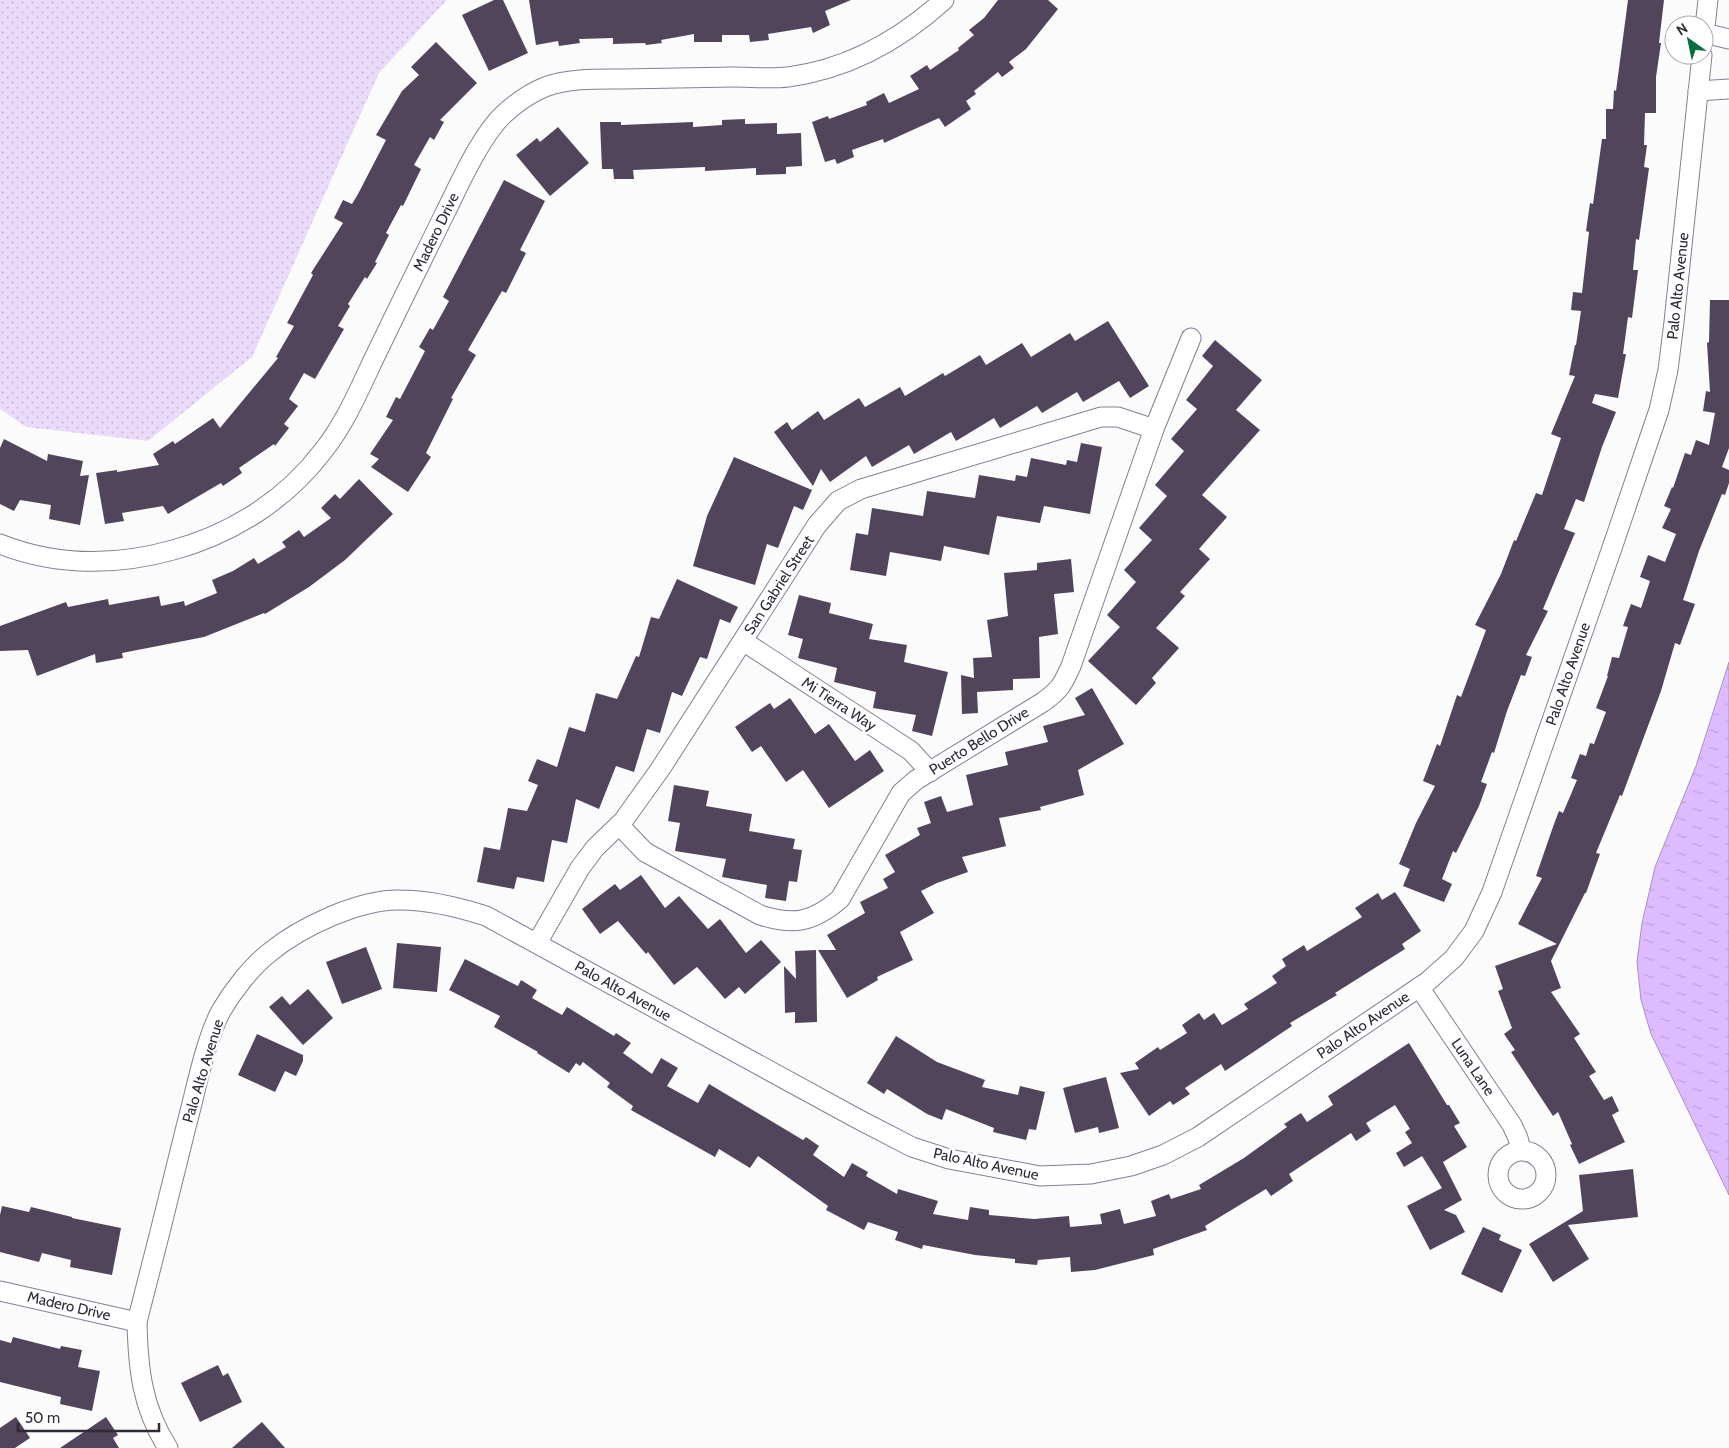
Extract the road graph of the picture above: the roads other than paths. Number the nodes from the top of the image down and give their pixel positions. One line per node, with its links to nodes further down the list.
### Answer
1 (944, 0): 11 (street, Madero Drive)
2 (1708, 0): 3 (street)
3 (1706, 15)
4 (1714, 36): 5 (street)
5 (1729, 39)
6 (1701, 65): 8 (street, Palo Alto Avenue)
7 (1729, 89): 8 (street)
8 (1698, 90): 16 (street, Palo Alto Avenue)
9 (1192, 338): 10 (street, Puerto Bello Drive)
10 (1154, 429): 12 (street, San Gabriel Street); 13 (street, Puerto Bello Drive)
11 (0, 544)
12 (743, 641): 13 (street, Mi Tierra Way); 14 (street, San Gabriel Street)
13 (930, 772): 14 (street, Puerto Bello Drive)
14 (619, 825): 15 (street, San Gabriel Street)
15 (536, 943): 16 (street, Palo Alto Avenue); 19 (street, Palo Alto Avenue)
16 (1420, 987): 17 (street, Luna Lane)
17 (1521, 1150)
18 (0, 1291): 19 (street, Madero Drive)
19 (137, 1322): 20 (street, Palo Alto Avenue)
20 (168, 1448)

